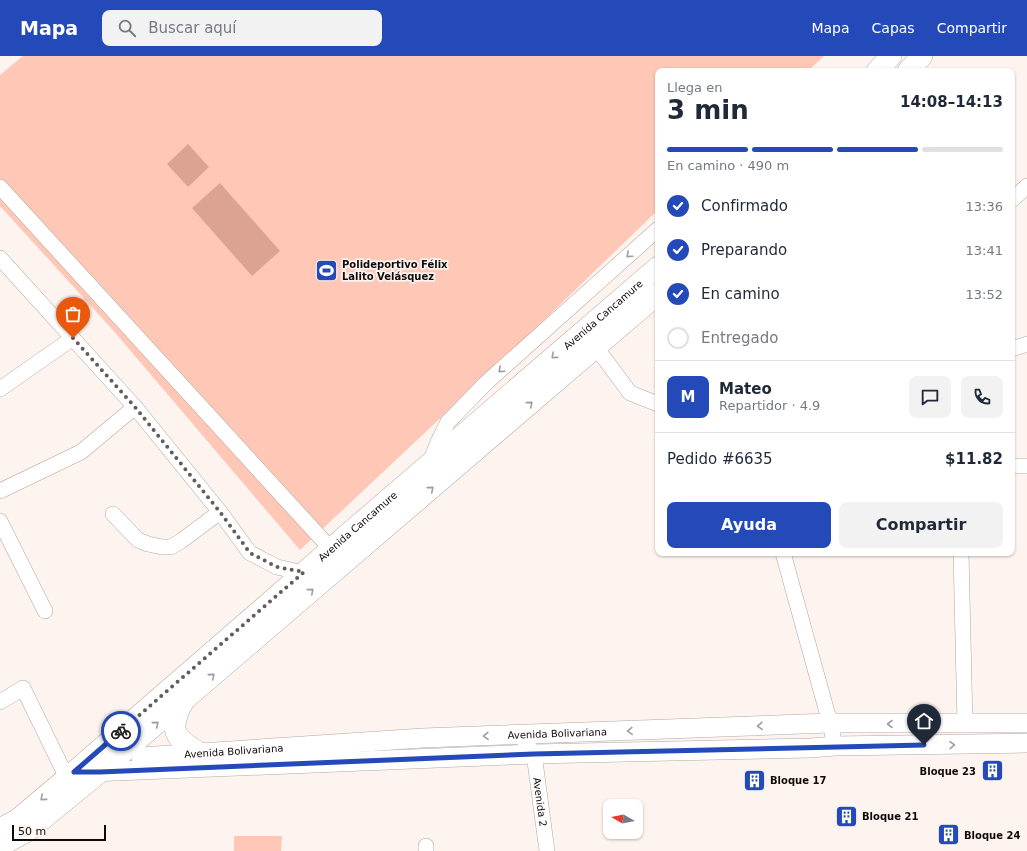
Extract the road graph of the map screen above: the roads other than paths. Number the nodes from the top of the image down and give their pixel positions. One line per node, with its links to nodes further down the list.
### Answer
1 (891, 56): 3 (main road)
2 (922, 56): 4 (main road)
3 (880, 68)
4 (911, 68)
5 (1027, 186): 7 (street)
6 (0, 187): 28 (street)
7 (1015, 197)
8 (655, 232): 20 (street, one-way to 20)
9 (0, 258): 13 (street)
10 (655, 269): 12 (main road, Avenida Cancamure)
11 (655, 297): 15 (main road, Avenida Cancamure)
12 (584, 330): 15 (street); 20 (main road, Avenida Cancamure, one-way to 20)
13 (73, 338): 17 (street); 19 (street)
14 (1027, 344): 16 (street)
15 (596, 347): 18 (street); 24 (main road, Avenida Cancamure, one-way to 15)
16 (1015, 348)
17 (0, 389)
18 (655, 403)
19 (135, 407): 23 (street); 25 (street)
20 (428, 465): 24 (main road, Avenida Cancamure)
21 (1015, 466): 22 (street)
22 (1027, 466)
23 (0, 491)
24 (401, 502): 28 (main road, Avenida Cancamure); 34 (main road, Avenida Cancamure, one-way to 24)
25 (220, 512): 26 (street); 31 (street)
26 (113, 514)
27 (0, 521): 32 (street)
28 (331, 549): 31 (main road, Avenida Cancamure)
29 (784, 556): 35 (street)
30 (961, 556): 37 (street)
31 (304, 572): 45 (main road, Avenida Cancamure)
32 (45, 611)
33 (0, 702): 45 (street)
34 (183, 702): 42 (main road); 44 (main road, Avenida Cancamure, one-way to 34)
35 (830, 723): 37 (street, Avenida Bolivariana, one-way to 35); 38 (street, Avenida Bolivariana, one-way to 38); 41 (street)
36 (1027, 723): 37 (street, Avenida Bolivariana)
37 (965, 724)
38 (548, 734): 39 (street, Avenida Bolivariana); 43 (street)
39 (520, 735): 42 (street, Avenida Bolivariana, one-way to 42); 43 (street)
40 (1027, 743): 41 (street, Avenida Bolivariana, one-way to 40)
41 (835, 746): 43 (street, Avenida Bolivariana)
42 (200, 754): 44 (street, Avenida Bolivariana)
43 (534, 754): 45 (street, Avenida Bolivariana); 50 (street, Avenida 2)
44 (116, 758): 45 (main road, Avenida Cancamure)
45 (82, 770): 46 (main road, Avenida Cancamure, one-way to 46); 47 (main road, Avenida Cancamure)
46 (0, 829)
47 (29, 830): 48 (main road, Avenida Cancamure); 49 (main road)
48 (0, 846)
49 (8, 851)
50 (547, 851)

